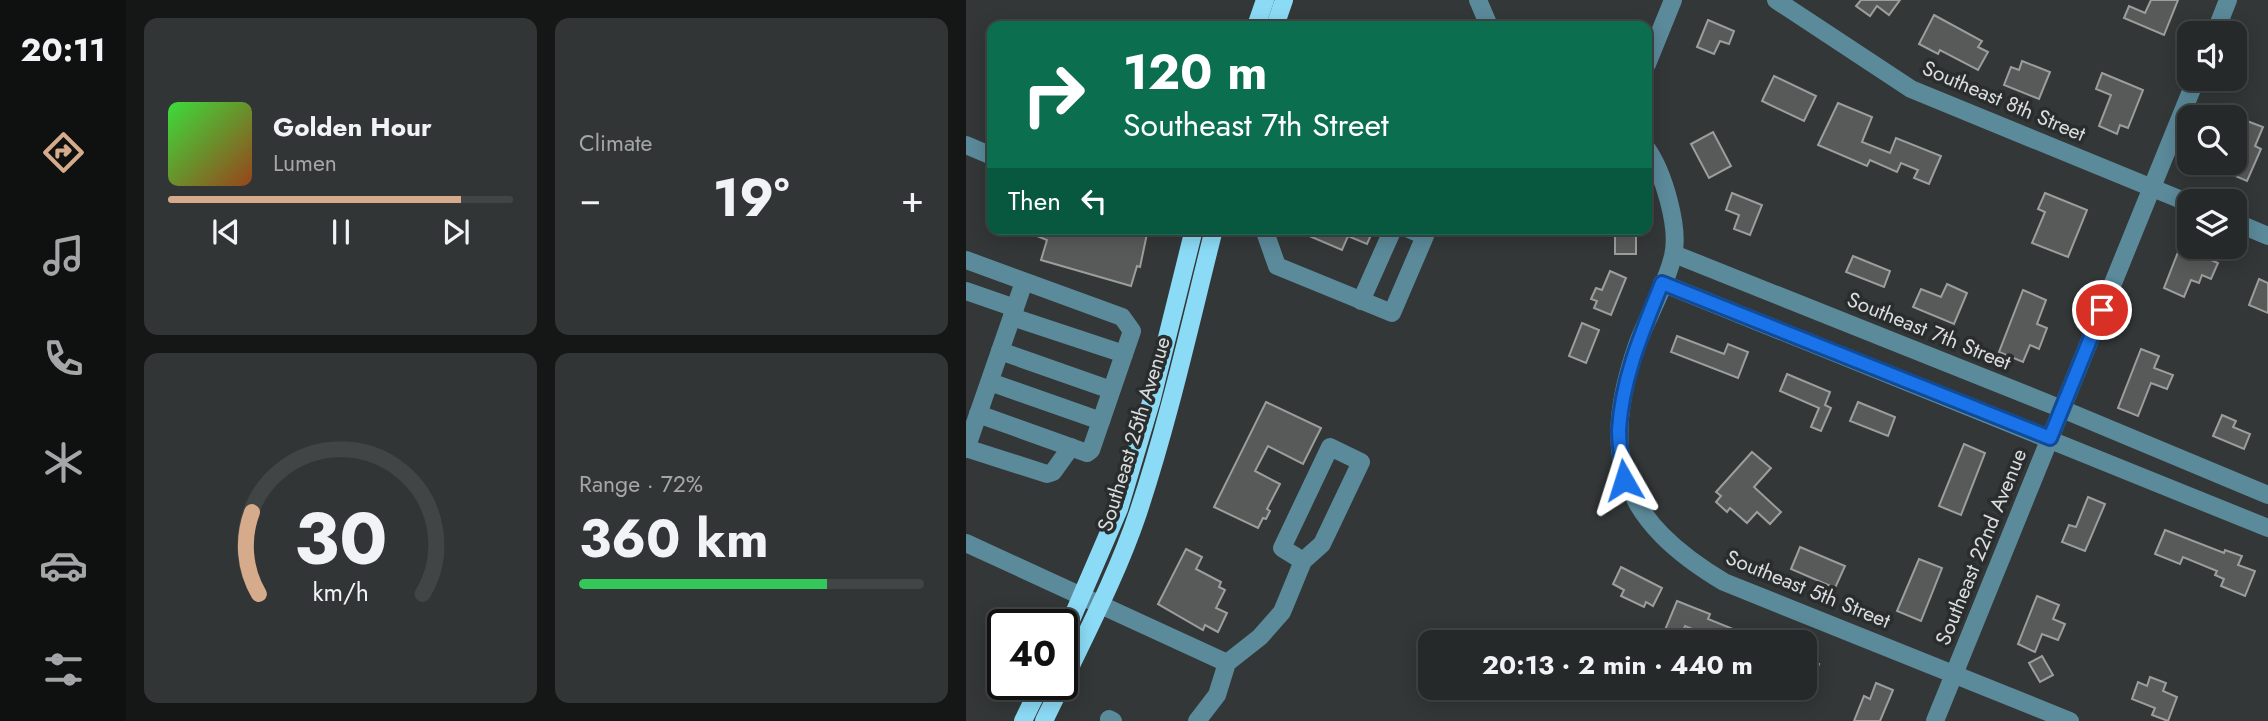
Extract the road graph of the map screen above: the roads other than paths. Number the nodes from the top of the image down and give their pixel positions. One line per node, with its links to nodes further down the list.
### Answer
1 (1265, 0): 7 (main road)
2 (1284, 0): 8 (main road)
3 (1478, 0): 9 (street)
4 (1673, 0): 11 (street)
5 (1776, 0): 16 (street, Southeast 8th Street)
6 (2228, 0): 10 (street)
7 (1258, 21)
8 (1277, 21)
9 (1484, 21)
10 (2220, 21)
11 (1652, 52)
12 (2191, 91): 16 (street, Southeast 22nd Avenue)
13 (966, 145): 14 (street)
14 (987, 154)
15 (1652, 156): 25 (street)
16 (2152, 188): 17 (street, Southeast 8th Street); 36 (street, Southeast 22nd Avenue)
17 (2177, 198)
18 (2247, 227): 24 (street)
19 (1193, 235): 46 (main road, Southeast 25th Avenue)
20 (1212, 235): 47 (main road, Southeast 25th Avenue)
21 (1266, 235): 30 (street)
22 (1390, 235): 30 (street)
23 (1423, 235): 30 (street)
24 (2268, 236)
25 (1674, 254): 28 (street, Southeast 5th Street); 36 (street, Southeast 7th Street)
26 (966, 260): 27 (street)
27 (1024, 282): 31 (street); 33 (street)
28 (1662, 283): 39 (street); 51 (street, Southeast 5th Street)
29 (966, 291): 31 (street)
30 (1361, 300)
31 (1014, 313): 32 (street); 33 (street)
32 (1000, 351): 34 (street); 35 (street)
33 (1124, 354): 35 (street)
34 (989, 382): 37 (street); 38 (street)
35 (1111, 390): 38 (street)
36 (2062, 408): 39 (street, Southeast 22nd Avenue); 42 (street, Southeast 7th Street)
37 (978, 414): 40 (street); 41 (street)
38 (1101, 421): 40 (street)
39 (2050, 438): 43 (street); 51 (street, Southeast 22nd Avenue)
40 (1071, 447): 41 (street)
41 (966, 449)
42 (2268, 495)
43 (2268, 528)
44 (966, 543): 46 (street)
45 (1303, 561): 45 (street); 50 (street)
46 (1084, 596): 47 (street); 48 (main road, Southeast 25th Avenue)
47 (1101, 603): 49 (main road, Southeast 25th Avenue); 50 (street)
48 (1078, 609)
49 (1078, 651)
50 (1227, 663): 56 (street)
51 (1955, 673): 57 (street, Southeast 22nd Avenue); 58 (street, Southeast 5th Street)
52 (1033, 700): 54 (main road)
53 (1054, 700): 55 (main road, Southeast 25th Avenue)
54 (1023, 721)
55 (1044, 721)
56 (1197, 721)
57 (1935, 721)
58 (2070, 721)

